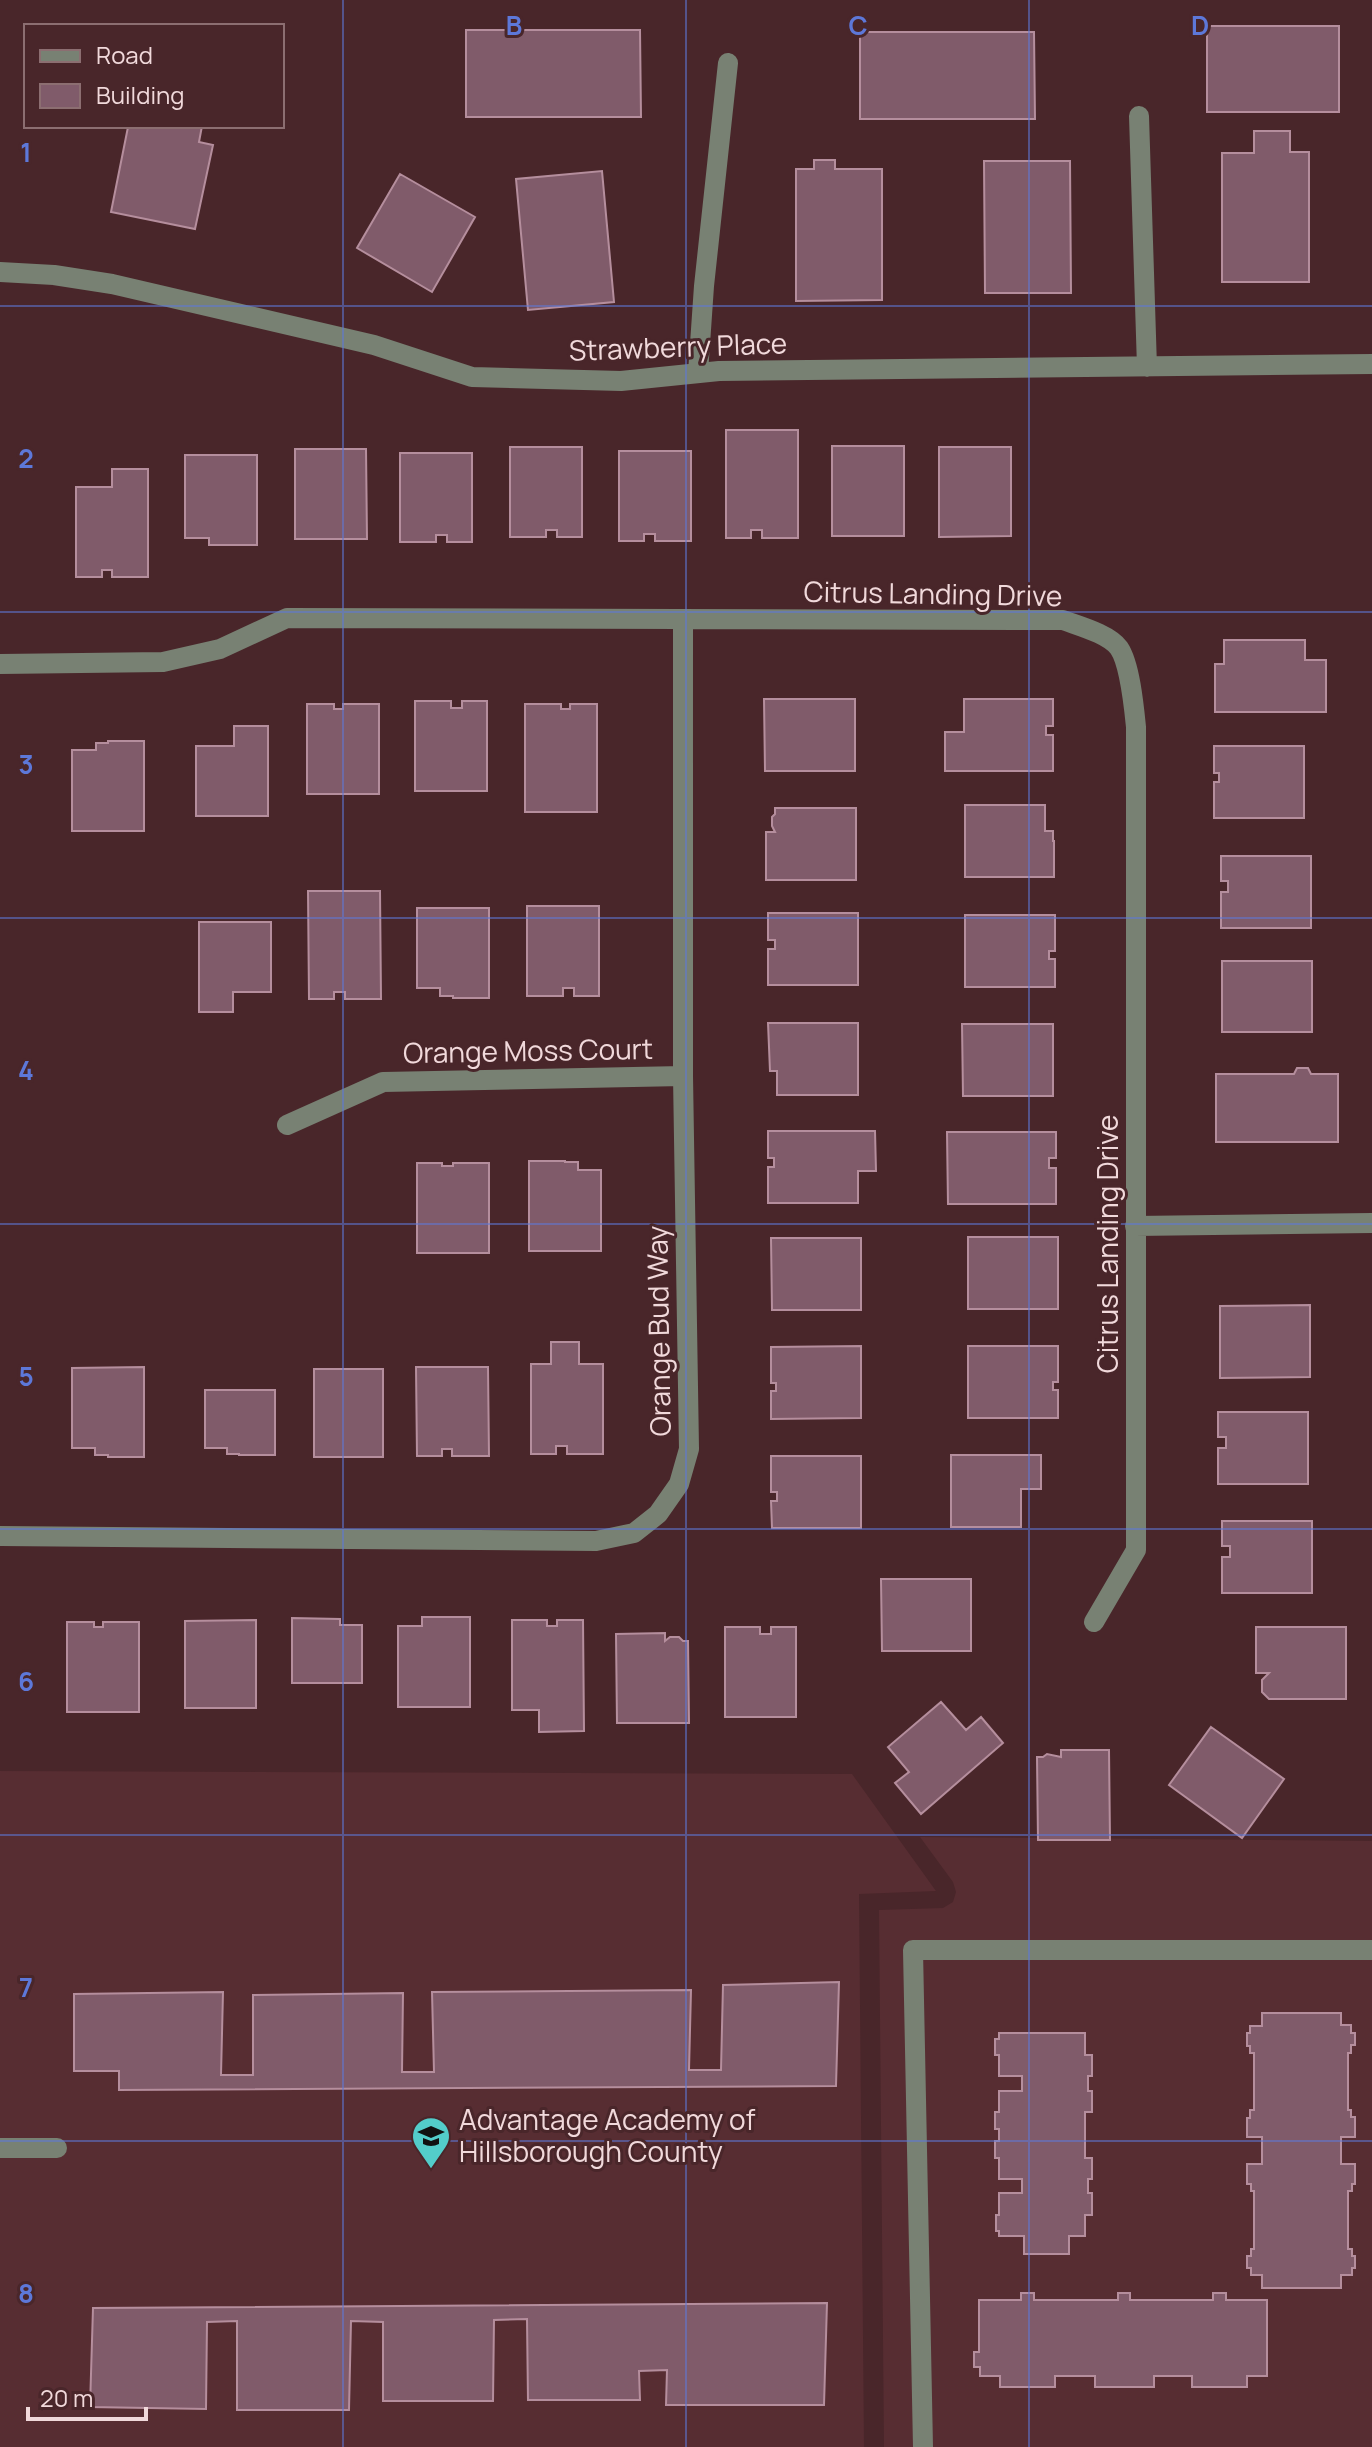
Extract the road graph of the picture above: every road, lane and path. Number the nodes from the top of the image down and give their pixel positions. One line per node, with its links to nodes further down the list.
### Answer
1 (728, 63): 6 (street)
2 (1139, 116): 5 (street)
3 (0, 272): 6 (street, Strawberry Place)
4 (1372, 364): 5 (street, Strawberry Place)
5 (1147, 367): 6 (street, Strawberry Place)
6 (698, 373)
7 (683, 619): 8 (street, Citrus Landing Drive); 9 (street, Orange Bud Way); 12 (street, Citrus Landing Drive)
8 (0, 664)
9 (683, 1076): 10 (street, Orange Moss Court); 13 (street, Orange Bud Way)
10 (287, 1125)
11 (1372, 1223): 12 (street)
12 (1135, 1226): 14 (street, Citrus Landing Drive)
13 (0, 1536)
14 (1094, 1622)
15 (1372, 1950): 18 (street)
16 (0, 2148): 17 (street)
17 (57, 2148)
18 (923, 2447)

